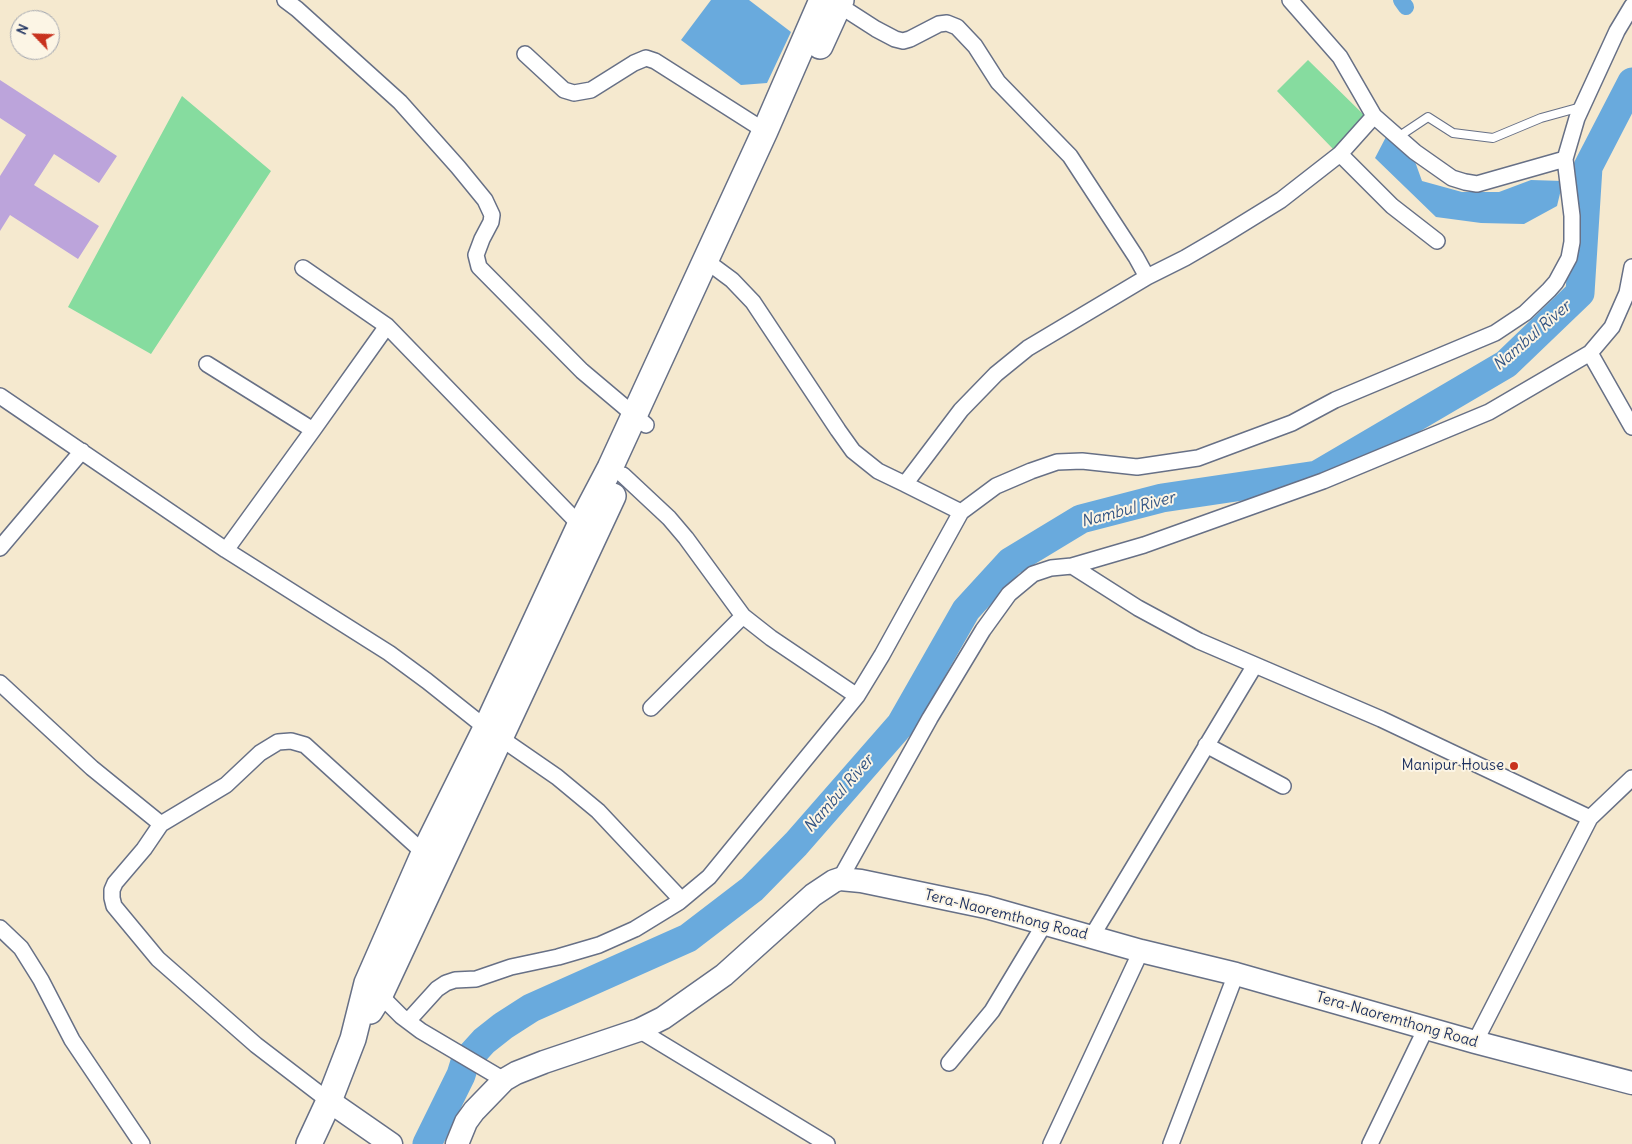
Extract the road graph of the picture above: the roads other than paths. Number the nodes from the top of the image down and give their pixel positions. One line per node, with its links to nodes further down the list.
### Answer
1 (285, 0): 21 (street)
2 (1290, 0): 7 (street)
3 (833, 1): 8 (main road); 13 (main road); 16 (street)
4 (1632, 6): 6 (street)
5 (525, 54): 8 (street)
6 (1581, 107): 9 (lane); 11 (street)
7 (1374, 116): 9 (street); 10 (street)
8 (764, 131): 13 (main road)
9 (1398, 137): 11 (street)
10 (1340, 154): 12 (street); 16 (street)
11 (1565, 159): 27 (street)
12 (1437, 241)
13 (712, 265): 21 (main road); 26 (street)
14 (1632, 267): 18 (street)
15 (303, 268): 17 (street)
16 (1146, 277): 26 (street)
17 (387, 326): 23 (street); 28 (street)
18 (1590, 353): 22 (street); 31 (street)
19 (206, 364): 23 (street)
20 (0, 396): 24 (street)
21 (640, 419): 25 (main road); 28 (main road)
22 (1632, 426)
23 (313, 430): 30 (street)
24 (82, 451): 29 (street); 30 (street)
25 (623, 475): 32 (street); 37 (main road)
26 (904, 484): 27 (street)
27 (961, 512): 35 (street)
28 (580, 525): 37 (main road)
29 (0, 548)
30 (226, 550): 37 (street)
31 (1072, 566): 33 (street); 44 (street)
32 (743, 616): 35 (street); 36 (street)
33 (1255, 665): 38 (street); 41 (street)
34 (0, 683): 42 (street)
35 (857, 696): 45 (street)
36 (651, 708)
37 (494, 733): 43 (main road); 45 (street); 51 (main road)
38 (1206, 745): 40 (street); 48 (street)
39 (1632, 778): 41 (street)
40 (1283, 786)
41 (1590, 818): 55 (street)
42 (160, 824): 43 (street); 59 (street)
43 (424, 853): 51 (main road)
44 (840, 879): 46 (street, Tera-Naoremthong Road); 54 (street)
45 (679, 902): 52 (street)
46 (1044, 923): 48 (street, Tera-Naoremthong Road); 56 (street)
47 (0, 928): 61 (street)
48 (1092, 936): 49 (street, Tera-Naoremthong Road)
49 (1141, 951): 50 (street, Tera-Naoremthong Road); 65 (street)
50 (1236, 974): 53 (street, Tera-Naoremthong Road); 66 (street)
51 (374, 989): 52 (street); 59 (main road)
52 (408, 1021): 57 (street)
53 (1426, 1028): 55 (street, Tera-Naoremthong Road); 67 (street)
54 (639, 1030): 57 (street); 64 (street)
55 (1476, 1042): 58 (street, Tera-Naoremthong Road)
56 (949, 1063)
57 (504, 1080): 63 (street)
58 (1632, 1083)
59 (329, 1100): 60 (street); 62 (main road)
60 (385, 1139)
61 (142, 1144)
62 (310, 1144)
63 (457, 1144)
64 (827, 1144)
65 (1051, 1144)
66 (1171, 1144)
67 (1370, 1144)

